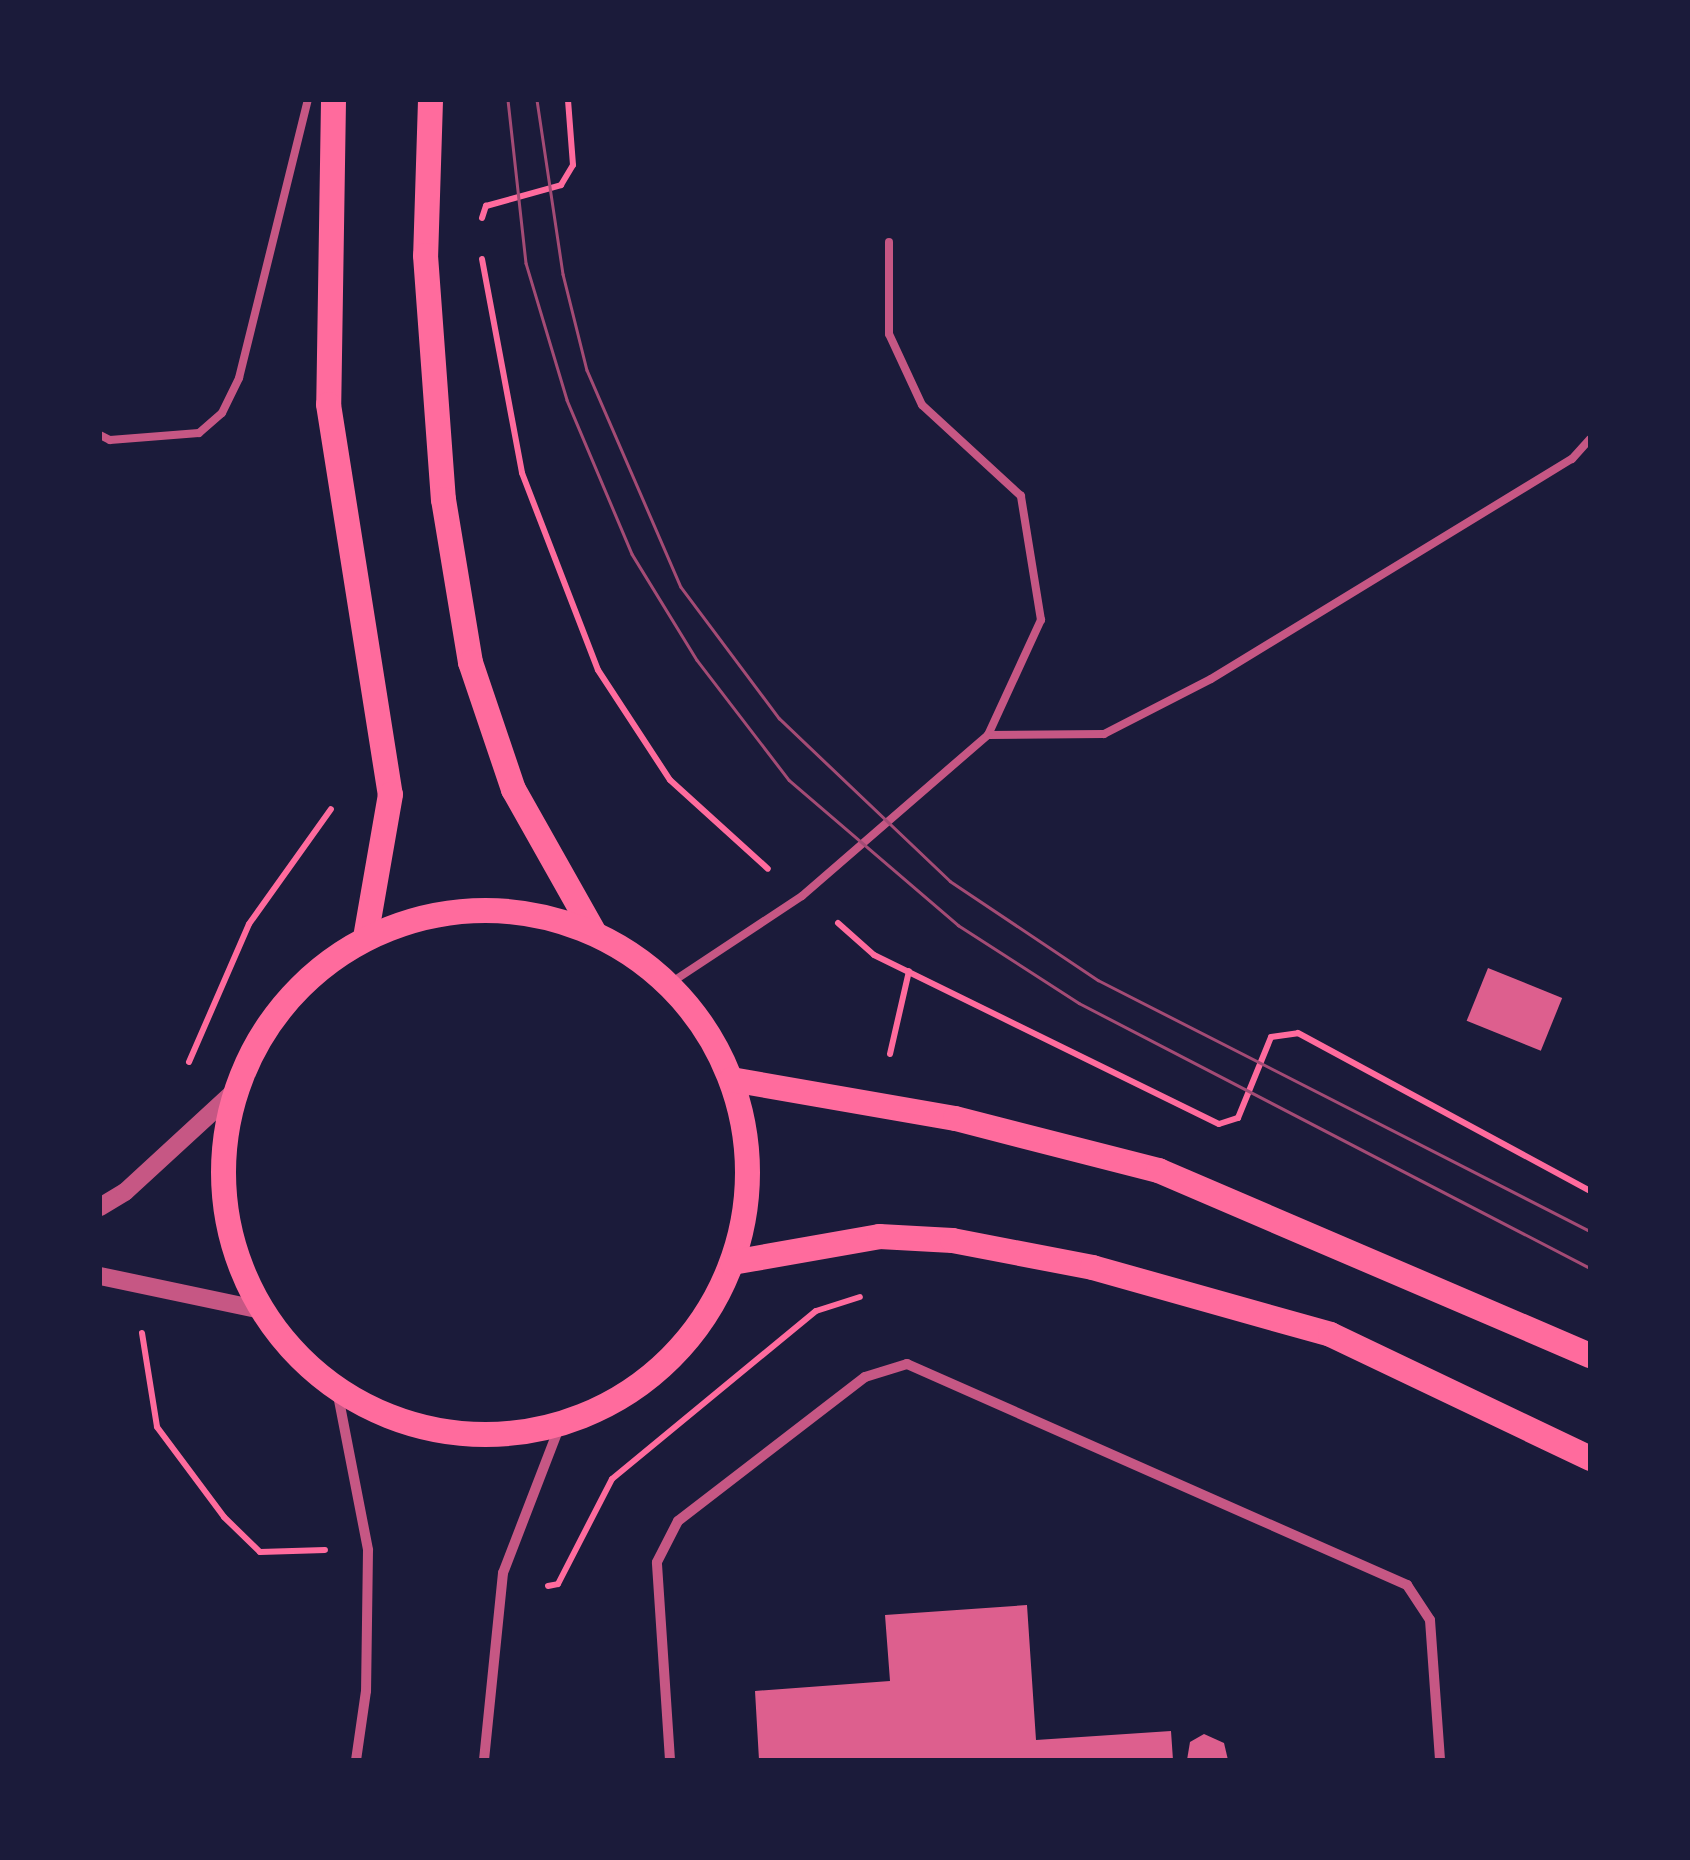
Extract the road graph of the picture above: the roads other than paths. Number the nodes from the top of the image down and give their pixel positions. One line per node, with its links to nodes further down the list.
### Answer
1 (308, 100): 5 (lane)
2 (333, 100): 9 (main road)
3 (430, 100): 8 (main road)
4 (888, 242): 7 (lane)
5 (100, 435)
6 (1590, 439): 7 (lane)
7 (988, 736): 10 (lane)
8 (593, 931): 9 (main road); 10 (main road)
9 (365, 938): 12 (main road)
10 (670, 984): 11 (main road)
11 (731, 1079): 14 (main road); 17 (main road)
12 (235, 1091): 13 (street); 16 (main road)
13 (100, 1206)
14 (732, 1262): 19 (main road); 20 (main road)
15 (100, 1276): 16 (street)
16 (261, 1310): 18 (main road)
17 (1590, 1355)
18 (338, 1390): 19 (main road); 21 (street)
19 (561, 1424): 22 (street)
20 (1590, 1458)
21 (356, 1760)
22 (484, 1760)
23 (670, 1760): 24 (street)
24 (1440, 1760)

